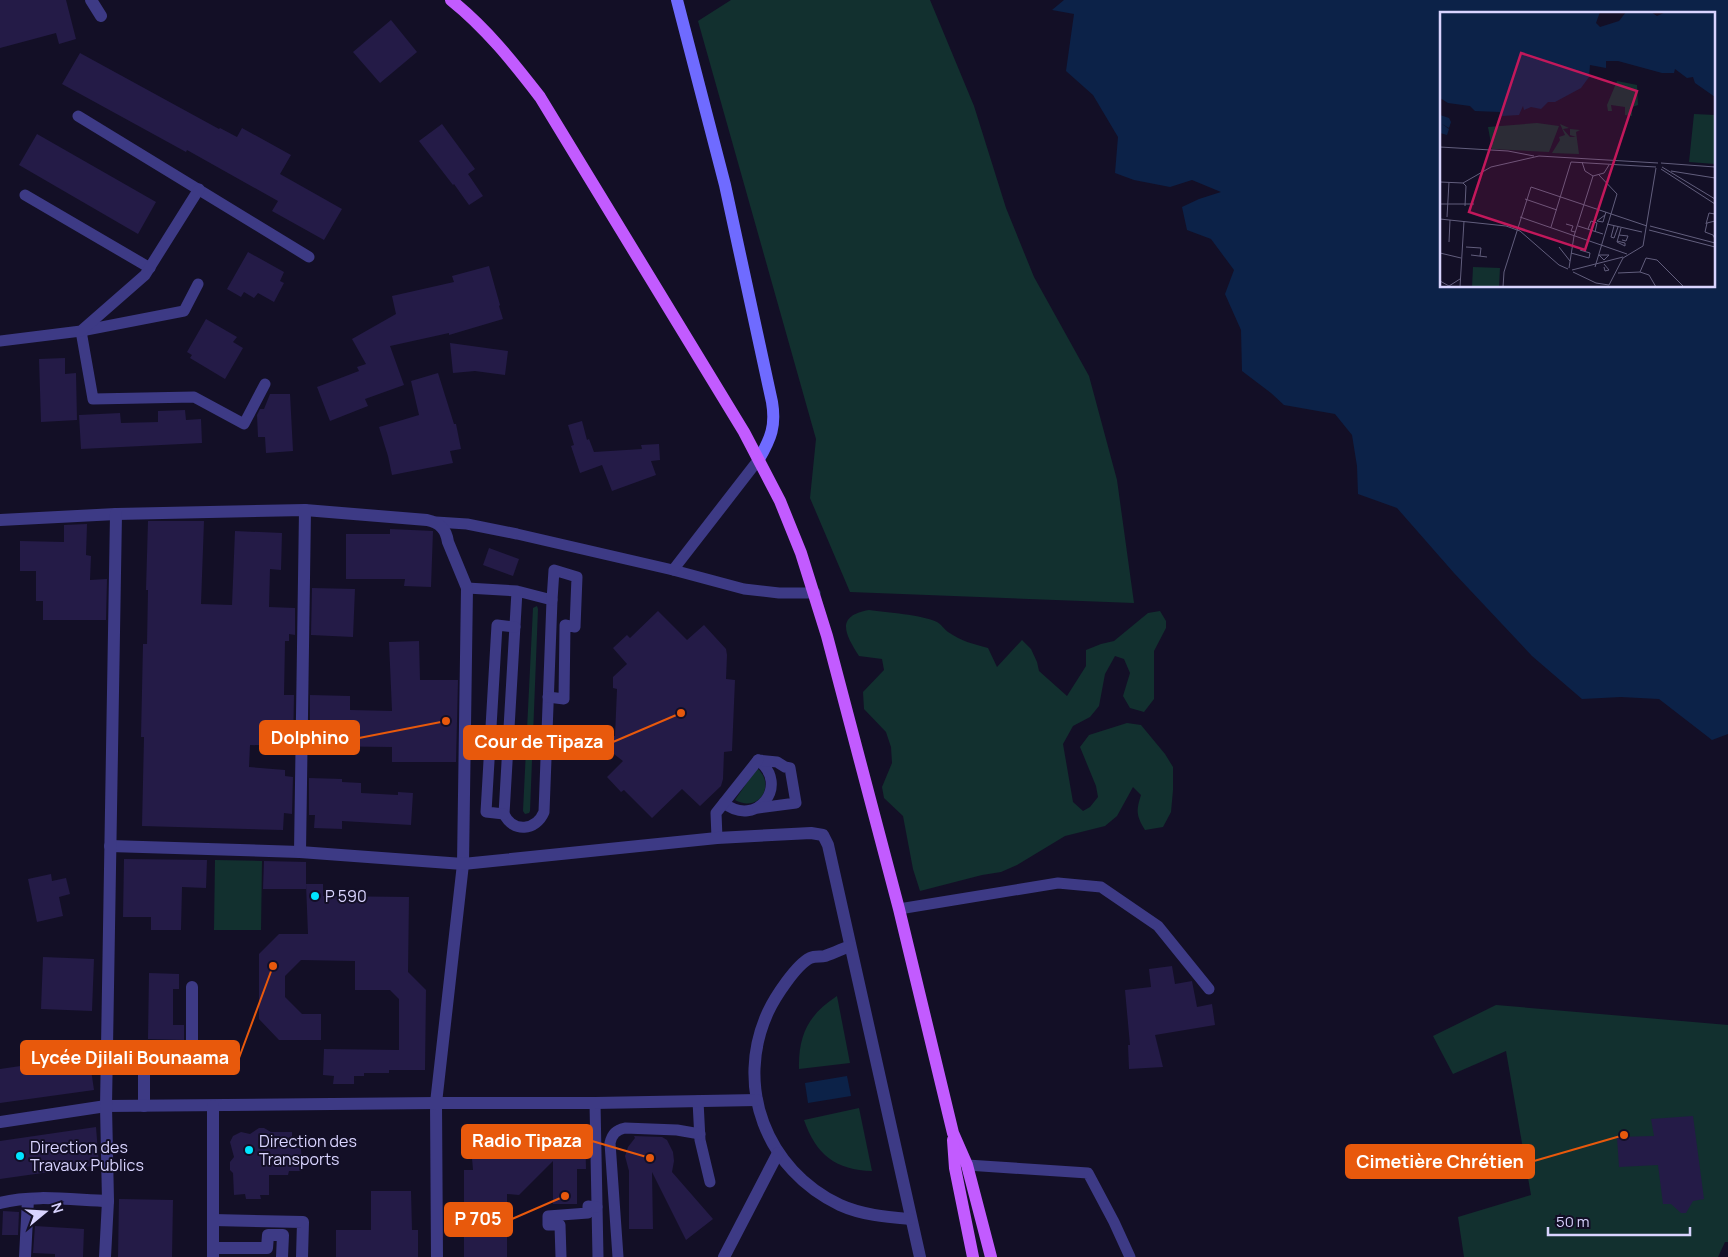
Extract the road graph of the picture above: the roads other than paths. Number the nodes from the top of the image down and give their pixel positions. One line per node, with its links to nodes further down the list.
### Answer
1 (91, 0): 4 (street)
2 (451, 0): 14 (main road)
3 (677, 0): 14 (main road)
4 (101, 16)
5 (78, 116): 6 (lane)
6 (199, 190): 8 (lane); 9 (lane)
7 (25, 195): 9 (lane)
8 (309, 256)
9 (150, 268): 11 (lane)
10 (198, 284): 11 (lane)
11 (81, 331): 12 (lane); 13 (lane)
12 (0, 341)
13 (265, 384)
14 (759, 459): 19 (lane); 22 (main road)
15 (305, 510): 16 (street); 18 (street); 32 (street)
16 (116, 514): 17 (street); 31 (street)
17 (0, 520)
18 (436, 522): 19 (lane); 20 (street)
19 (673, 570): 22 (lane)
20 (467, 588): 21 (lane); 33 (street)
21 (517, 592): 23 (lane); 24 (lane)
22 (815, 594): 34 (main road)
23 (552, 600): 25 (lane); 25 (lane)
24 (515, 628): 29 (lane); 29 (lane)
25 (548, 696): 29 (lane)
26 (758, 760): 27 (lane); 28 (lane); 28 (lane)
27 (724, 803): 28 (lane); 30 (lane)
28 (758, 808)
29 (504, 814)
30 (717, 838): 33 (street); 35 (street)
31 (110, 846): 32 (street); 42 (street)
32 (300, 852): 33 (street)
33 (463, 864): 40 (street)
34 (899, 909): 37 (lane); 46 (main road)
35 (850, 946): 38 (street); 55 (street)
36 (192, 987): 43 (street)
37 (1209, 989)
38 (757, 1100): 39 (street); 48 (street)
39 (698, 1102): 41 (street); 47 (lane)
40 (436, 1103): 41 (street); 44 (street); 62 (street)
41 (595, 1103): 54 (lane)
42 (106, 1106): 43 (street); 45 (street); 52 (street)
43 (144, 1106): 44 (street)
44 (213, 1106): 56 (street)
45 (0, 1122)
46 (953, 1133): 49 (main road); 68 (main road)
47 (700, 1134): 50 (lane); 65 (lane)
48 (778, 1153): 55 (street); 66 (street)
49 (967, 1165): 69 (main road); 70 (lane)
50 (710, 1182)
51 (28, 1199): 52 (street); 53 (street); 58 (street)
52 (108, 1201): 59 (street)
53 (0, 1203)
54 (597, 1206): 63 (lane); 64 (lane)
55 (910, 1219): 67 (street)
56 (213, 1220): 57 (street); 61 (street)
57 (213, 1252): 60 (street)
58 (25, 1257)
59 (105, 1257)
60 (282, 1257)
61 (302, 1257)
62 (437, 1257)
63 (561, 1257)
64 (598, 1257)
65 (618, 1257)
66 (724, 1257)
67 (920, 1257)
68 (973, 1257)
69 (991, 1257)
70 (1130, 1257)

